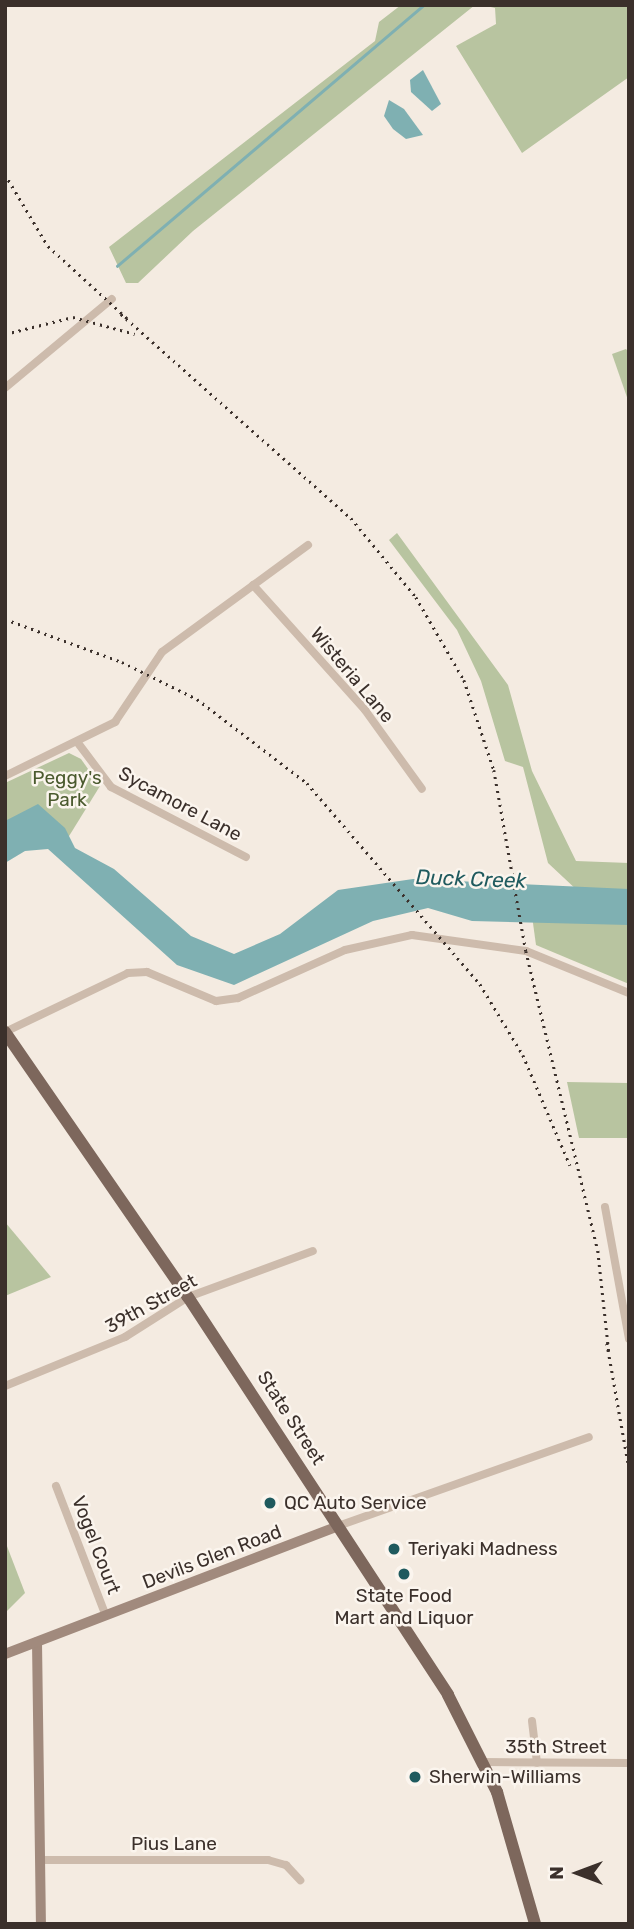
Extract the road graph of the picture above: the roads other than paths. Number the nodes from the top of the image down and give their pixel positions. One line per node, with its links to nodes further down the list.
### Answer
1 (112, 299): 2 (street)
2 (5, 388)
3 (308, 545): 4 (street)
4 (253, 585): 5 (street); 7 (street, Wisteria Lane)
5 (78, 743): 6 (street); 8 (street, Sycamore Lane)
6 (5, 776)
7 (422, 789)
8 (246, 857)
9 (629, 993): 10 (street)
10 (5, 1032): 13 (main road, State Street)
11 (605, 1207): 14 (street)
12 (313, 1251): 13 (street, 39th Street)
13 (188, 1297): 15 (street, 39th Street); 18 (main road, State Street)
14 (629, 1339)
15 (5, 1386)
16 (589, 1437): 18 (street, Devils Glen Road)
17 (56, 1486): 19 (street, Vogel Court)
18 (338, 1527): 19 (main road, Devils Glen Road); 23 (main road, State Street)
19 (106, 1616): 20 (main road, Devils Glen Road)
20 (37, 1642): 21 (main road, Devils Glen Road); 26 (main road)
21 (5, 1654)
22 (532, 1721): 24 (street)
23 (483, 1762): 24 (street, 35th Street); 29 (main road, State Street)
24 (537, 1763): 25 (street, 35th Street)
25 (629, 1763)
26 (40, 1860): 27 (street, Pius Lane); 28 (main road)
27 (300, 1880)
28 (41, 1924)
29 (534, 1924)

